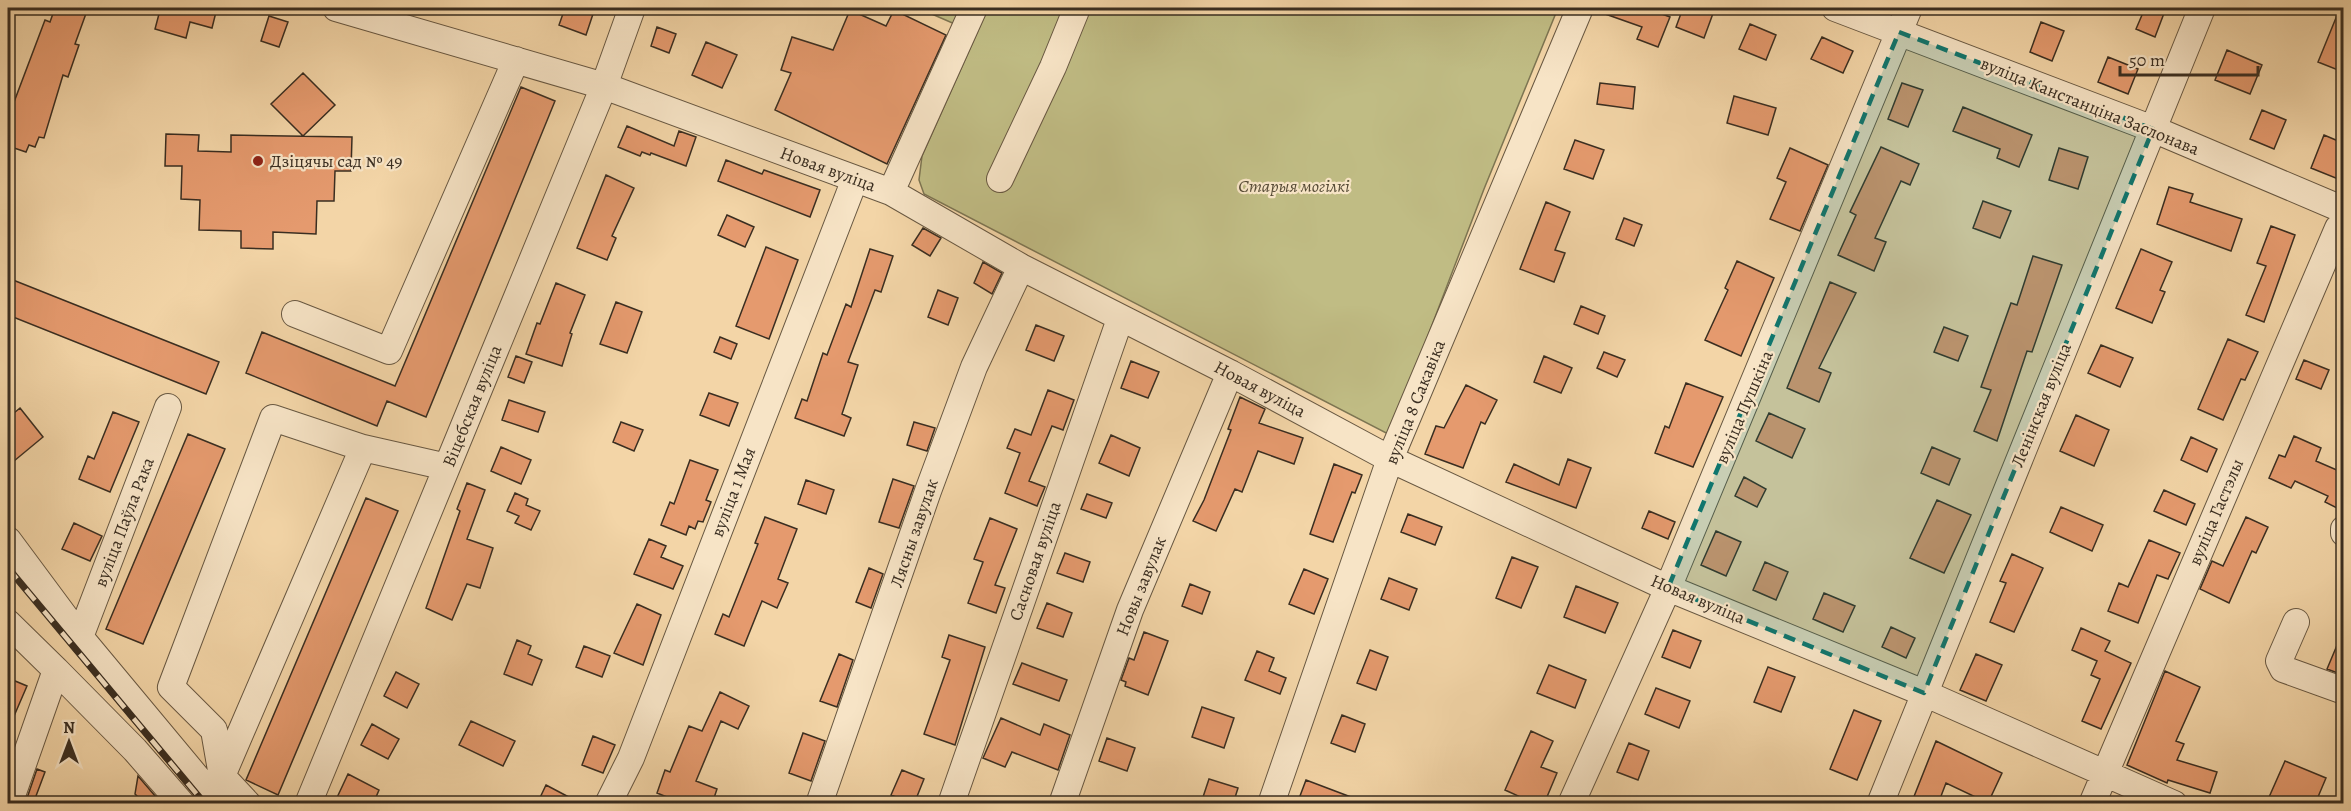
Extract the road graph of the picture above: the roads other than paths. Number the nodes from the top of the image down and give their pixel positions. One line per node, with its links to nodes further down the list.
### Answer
1 (336, 8): 10 (street, Новая вуліца)
2 (632, 8): 11 (street, Віцебская вуліца)
3 (974, 8): 15 (street)
4 (1077, 8): 13 (street)
5 (1580, 8): 24 (street, вуліца 8 Сакавіка)
6 (1835, 8): 9 (street, вуліца Канстанціна Заслонава)
7 (1909, 8): 9 (street, вуліца Пушкіна)
8 (2202, 8): 12 (street, Ленінская вуліца)
9 (1899, 32): 12 (street, вуліца Канстанціна Заслонава); 27 (street, вуліца Пушкіна)
10 (516, 60): 11 (street, Новая вуліца); 19 (street)
11 (604, 86): 14 (street, Новая вуліца); 25 (street, Віцебская вуліца)
12 (2153, 129): 16 (street, вуліца Канстанціна Заслонава); 33 (street, Ленінская вуліца)
13 (1000, 178)
14 (855, 179): 15 (street, Новая вуліца); 41 (street, вуліца 1 Мая)
15 (891, 192): 18 (street, Новая вуліца)
16 (2343, 210)
17 (2343, 223): 34 (street, вуліца Гастэлы)
18 (1021, 267): 20 (street, Новая вуліца); 42 (street, Лясны завулак)
19 (295, 314)
20 (1120, 319): 21 (street, Новая вуліца); 43 (street, Сасновая вуліца)
21 (1230, 373): 24 (street, Новая вуліца); 44 (street, Новы завулак)
22 (168, 407): 30 (street, вуліца Паўла Рака)
23 (363, 448): 25 (street); 35 (street); 35 (street)
24 (1390, 459): 27 (street, Новая вуліца); 45 (street, вуліца 8 Сакавіка)
25 (447, 467): 40 (street, Віцебская вуліца)
26 (8, 540): 30 (street)
27 (1668, 588): 33 (street, Новая вуліца); 46 (street, вуліца Пушкіна)
28 (2296, 622): 32 (street)
29 (8, 623): 31 (street)
30 (80, 637): 38 (street)
31 (56, 670): 36 (street); 37 (street)
32 (2343, 691)
33 (1924, 693): 34 (street, Новая вуліца); 47 (street, Ленінская вуліца)
34 (2104, 772): 48 (street, вуліца Гастэлы); 49 (street, Новая вуліца)
35 (222, 776): 39 (street)
36 (9, 804)
37 (182, 804)
38 (219, 804)
39 (248, 804)
40 (308, 804)
41 (608, 804)
42 (819, 804)
43 (951, 804)
44 (1062, 804)
45 (1271, 804)
46 (1571, 804)
47 (1880, 804)
48 (2092, 804)
49 (2174, 804)

